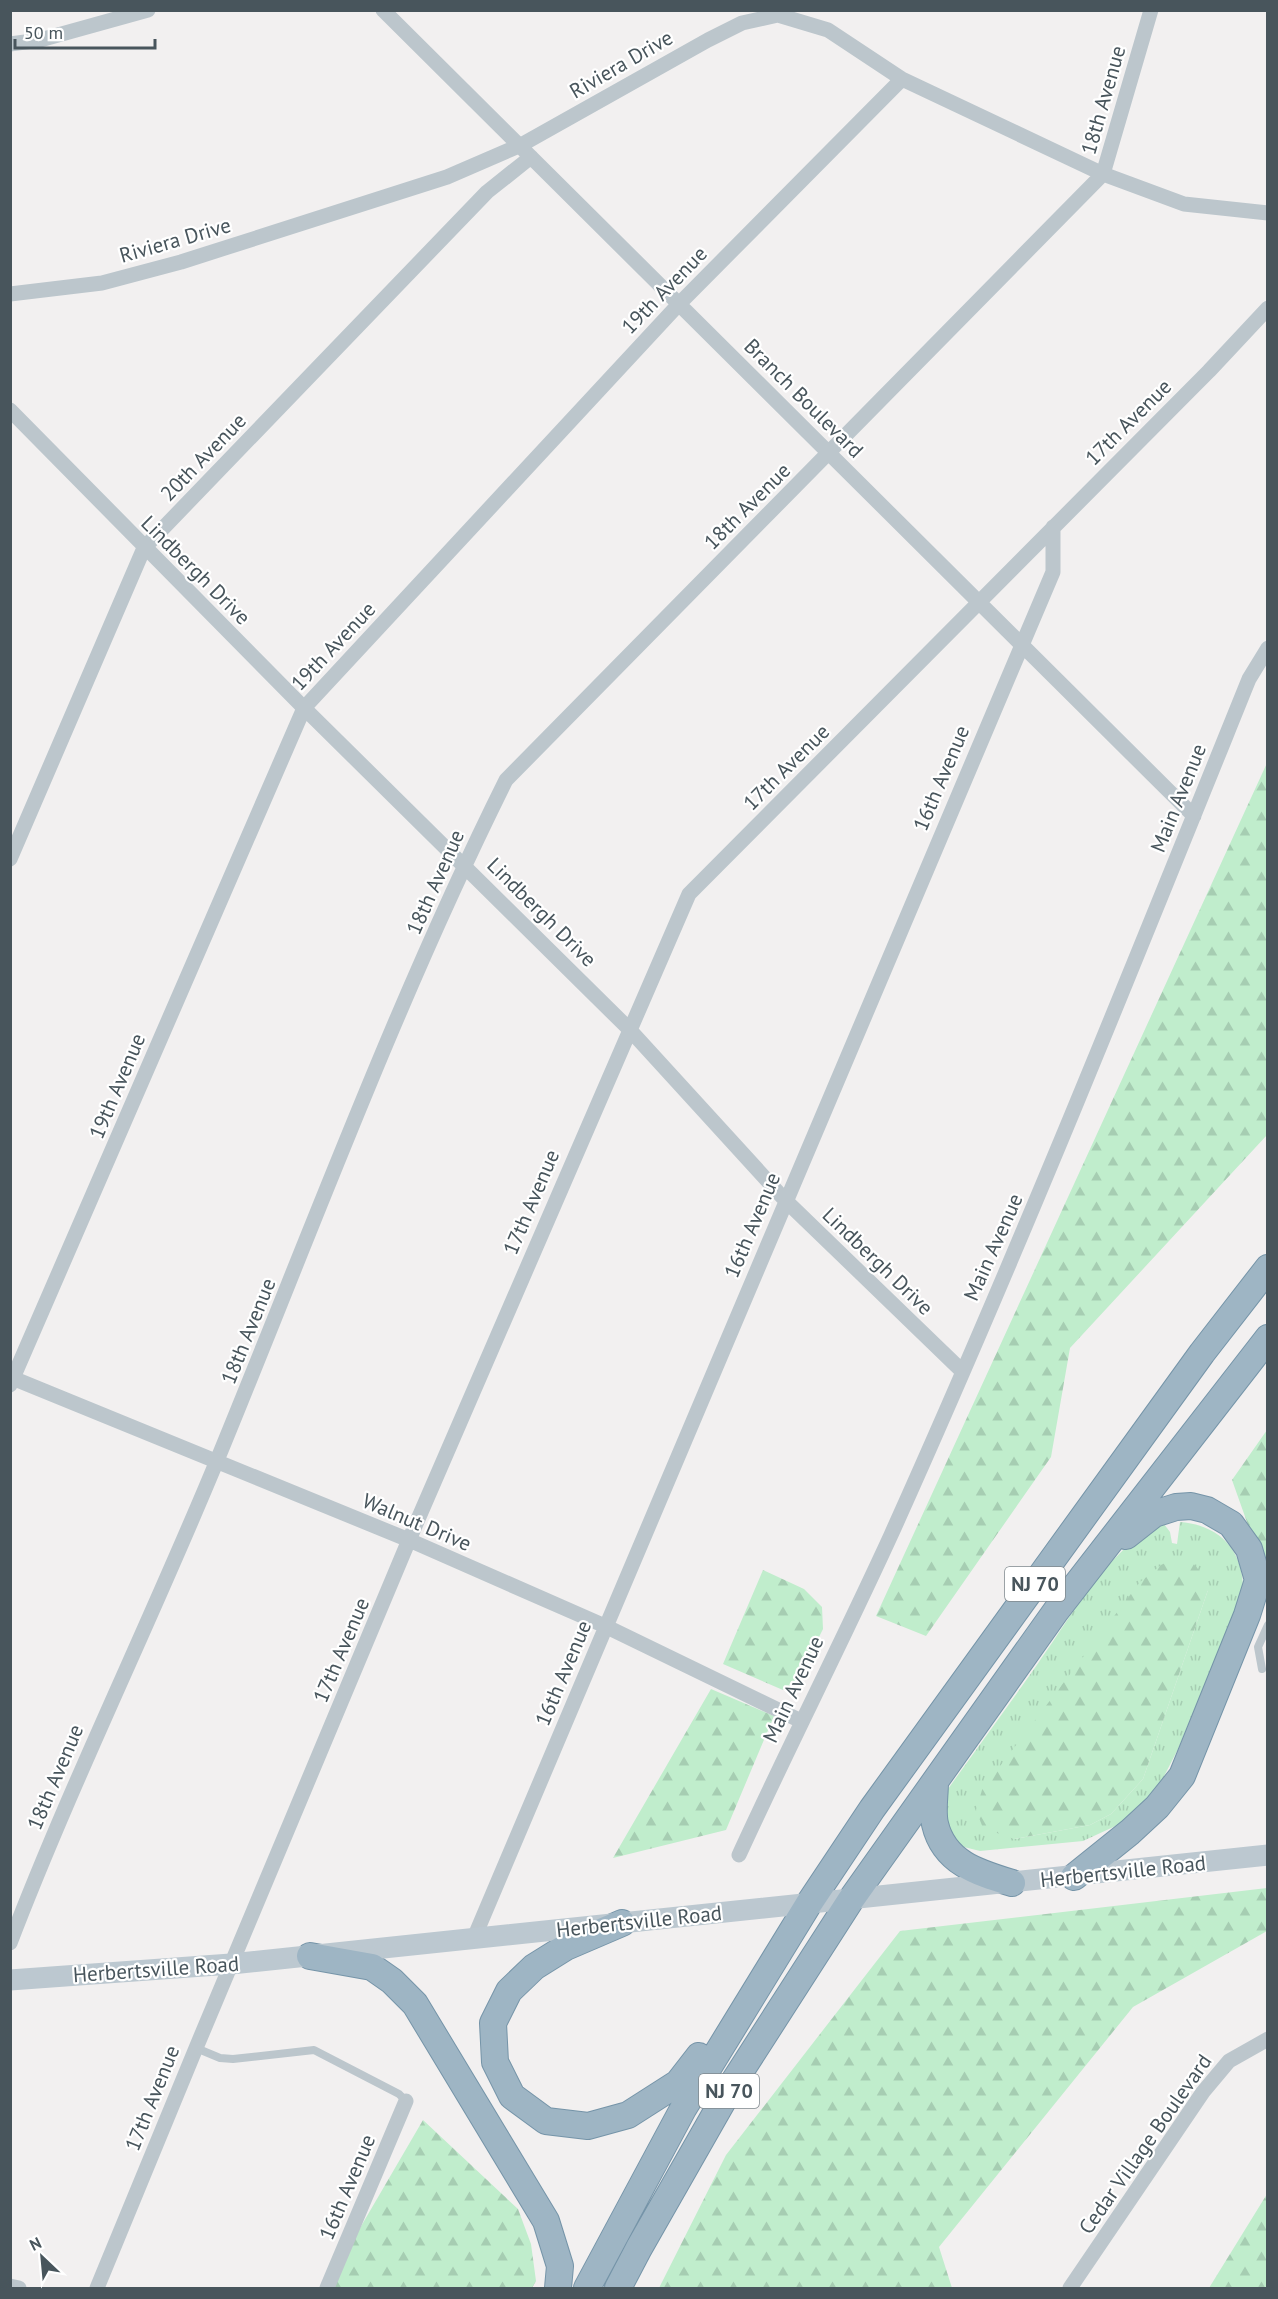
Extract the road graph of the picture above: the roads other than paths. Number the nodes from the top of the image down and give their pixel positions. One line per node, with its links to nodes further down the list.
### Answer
1 (148, 10): 4 (street)
2 (383, 10): 6 (street, Branch Boulevard)
3 (1151, 10): 7 (street, 18th Avenue)
4 (10, 44)
5 (902, 79): 6 (street, Riviera Drive); 7 (street, Riviera Drive); 10 (street, 19th Avenue)
6 (526, 151): 9 (street, Riviera Drive); 10 (street, Branch Boulevard); 15 (street, 20th Avenue)
7 (1103, 174): 8 (street, Riviera Drive); 13 (street, 18th Avenue)
8 (1268, 213)
9 (10, 294)
10 (678, 304): 13 (street, Branch Boulevard); 19 (street, 19th Avenue)
11 (1268, 308): 14 (street, 17th Avenue)
12 (10, 410): 15 (street, Lindbergh Drive)
13 (829, 452): 16 (street, Branch Boulevard); 22 (street, 18th Avenue)
14 (1053, 527): 16 (street, 17th Avenue); 17 (street, 16th Avenue)
15 (144, 548): 19 (street, Lindbergh Drive); 21 (street, 20th Avenue)
16 (980, 601): 17 (street, Branch Boulevard); 23 (street, 17th Avenue)
17 (1022, 643): 20 (street, Branch Boulevard); 24 (street, 16th Avenue)
18 (1268, 648): 20 (street, Main Avenue)
19 (304, 708): 22 (street, Lindbergh Drive); 28 (street, 19th Avenue)
20 (1194, 816): 27 (street, Main Avenue)
21 (10, 859)
22 (464, 864): 23 (street, Lindbergh Drive); 29 (street, 18th Avenue)
23 (629, 1029): 24 (street, Lindbergh Drive); 30 (street, 17th Avenue)
24 (785, 1200): 27 (street, Lindbergh Drive); 33 (street, 16th Avenue)
25 (1268, 1268): 42 (highway, NJ 70)
26 (1268, 1338): 31 (highway, NJ 70)
27 (962, 1371): 35 (street, Main Avenue)
28 (11, 1380): 29 (street, Walnut Drive)
29 (216, 1463): 30 (street, Walnut Drive); 45 (street, 18th Avenue)
30 (409, 1540): 33 (street, Walnut Drive); 48 (street, 17th Avenue)
31 (1056, 1611): 36 (highway, NJ 70); 39 (highway)
32 (1268, 1625): 34 (lane)
33 (605, 1626): 35 (street, Walnut Drive); 44 (street, 16th Avenue)
34 (1262, 1669)
35 (801, 1720): 37 (street, Main Avenue)
36 (935, 1782): 40 (highway); 41 (highway, NJ 70)
37 (739, 1855)
38 (1268, 1855): 39 (main road, Herbertsville Road)
39 (1074, 1877): 40 (main road, Herbertsville Road)
40 (1012, 1883): 41 (main road, Herbertsville Road)
41 (850, 1900): 42 (main road, Herbertsville Road); 59 (highway, NJ 70)
42 (808, 1905): 43 (main road, Herbertsville Road); 47 (highway, NJ 70)
43 (622, 1923): 44 (main road, Herbertsville Road); 47 (highway)
44 (474, 1938): 46 (main road, Herbertsville Road)
45 (10, 1943)
46 (310, 1956): 48 (main road, Herbertsville Road); 57 (highway)
47 (775, 1959): 58 (highway, NJ 70)
48 (231, 1964): 49 (main road, Herbertsville Road); 51 (street, 17th Avenue)
49 (10, 1980)
50 (1268, 2039): 60 (street, Cedar Village Boulevard)
51 (195, 2048): 52 (lane); 55 (street, 17th Avenue)
52 (406, 2101): 56 (street, 16th Avenue)
53 (10, 2286): 54 (street)
54 (19, 2289)
55 (97, 2289)
56 (327, 2289)
57 (558, 2289)
58 (587, 2289)
59 (618, 2289)
60 (1070, 2289)

